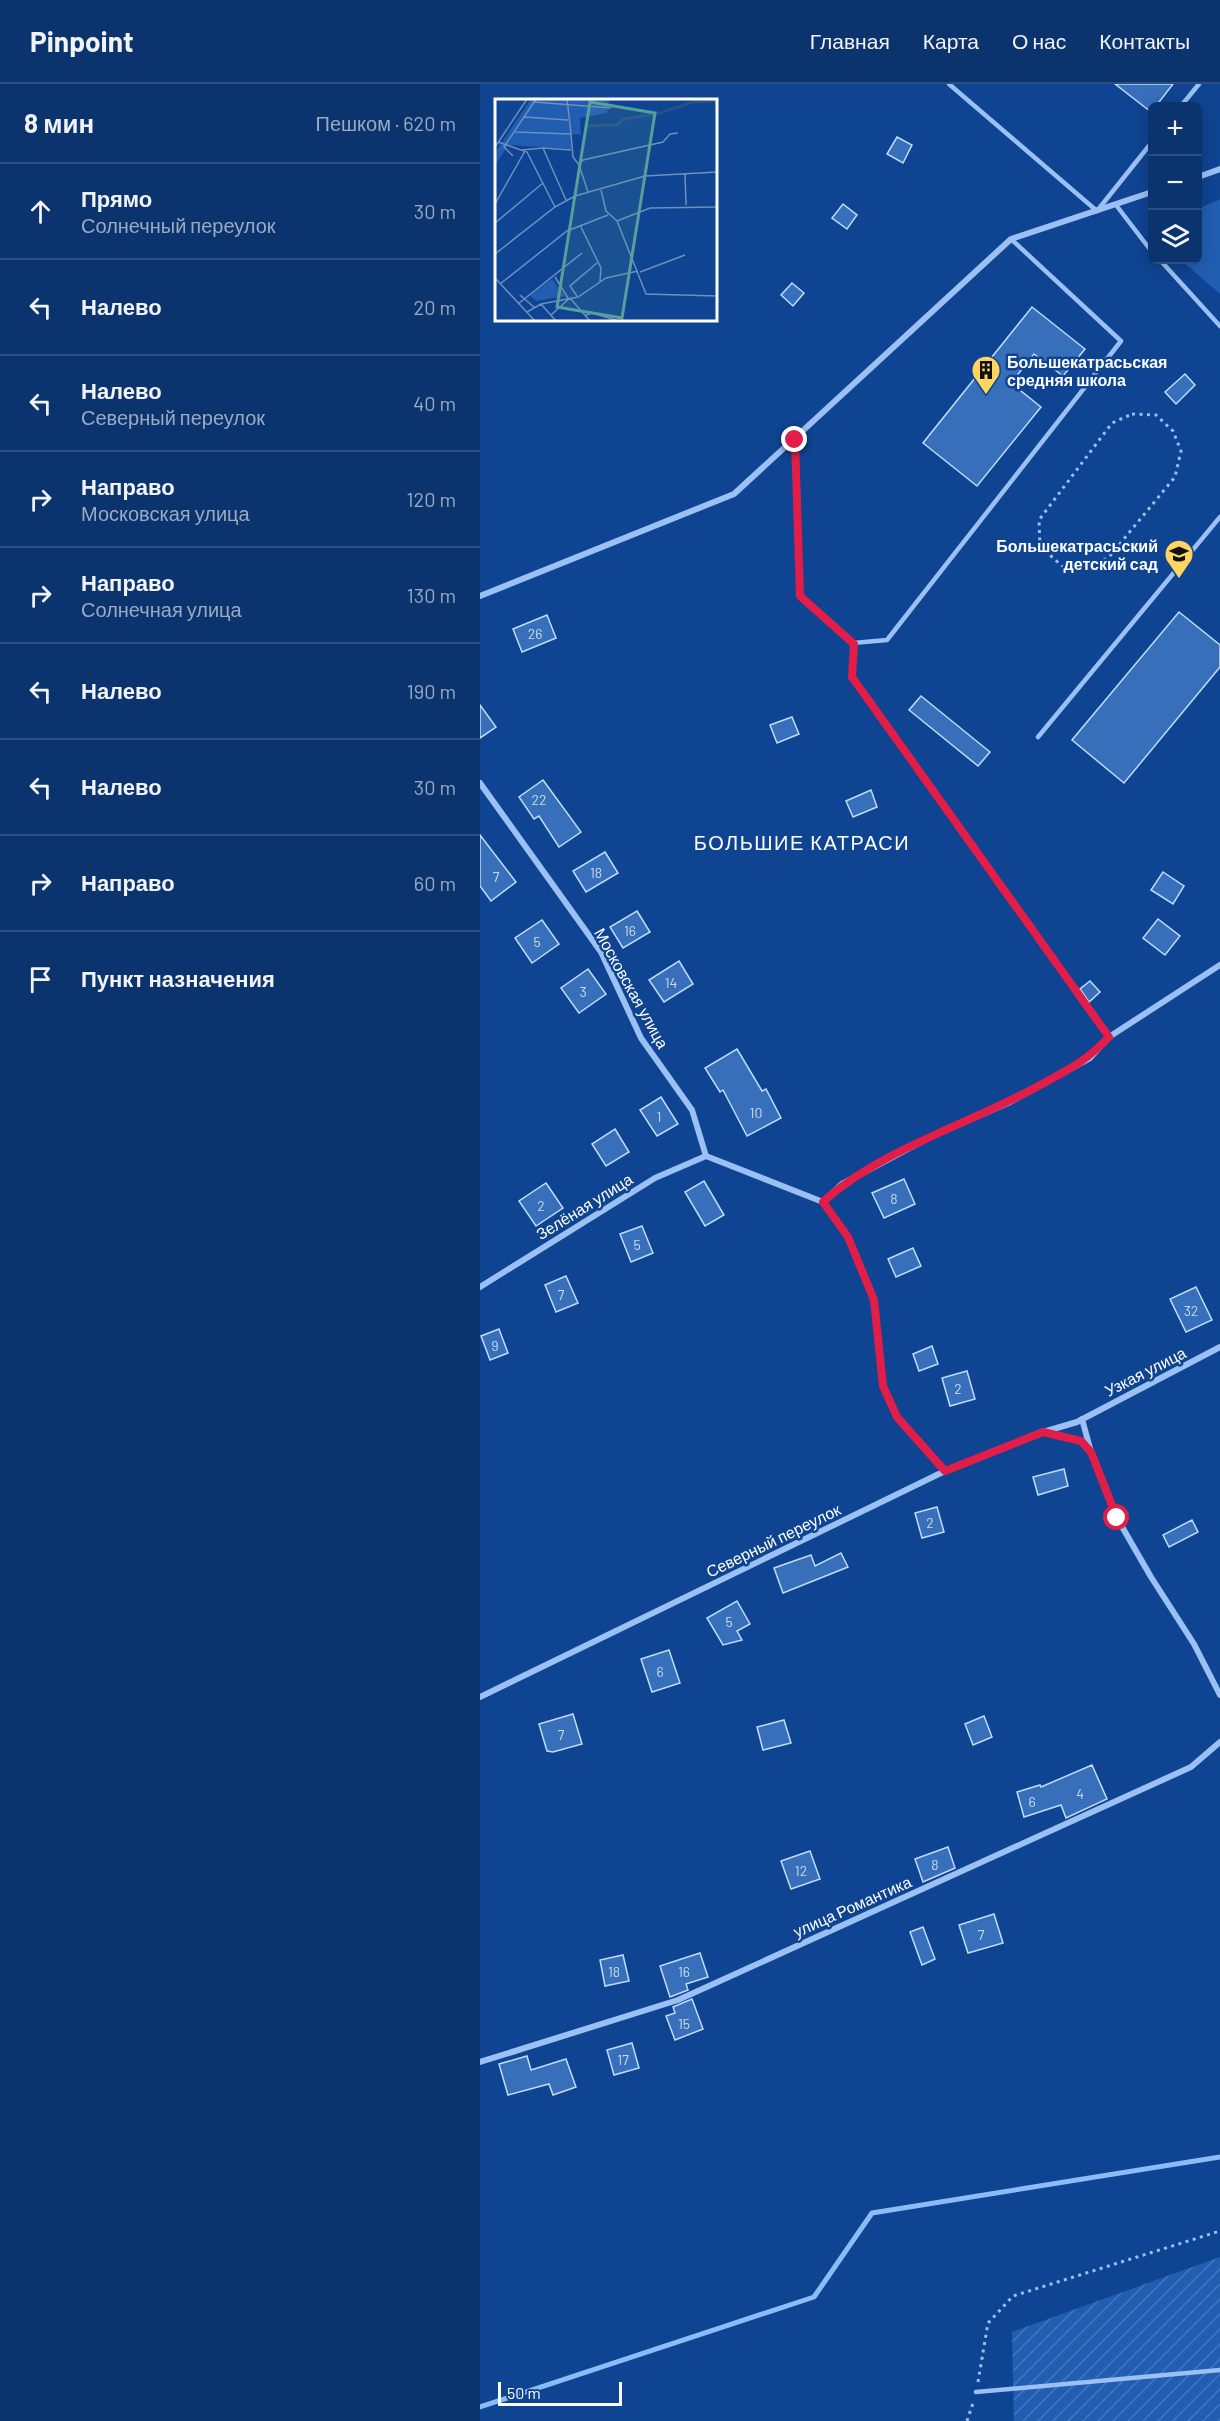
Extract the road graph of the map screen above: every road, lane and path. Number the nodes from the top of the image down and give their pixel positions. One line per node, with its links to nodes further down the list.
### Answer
1 (949, 84): 9 (lane)
2 (1199, 84): 3 (lane)
3 (1184, 102)
4 (1148, 147): 9 (lane)
5 (1220, 170): 6 (street)
6 (1202, 175)
7 (1148, 193): 8 (street)
8 (1116, 205): 9 (street); 11 (lane)
9 (1096, 211): 10 (street)
10 (1011, 239): 14 (street); 18 (lane)
11 (1148, 247)
12 (1164, 264): 13 (lane)
13 (1220, 326)
14 (795, 440): 17 (street); 18 (lane)
15 (1220, 517): 19 (lane)
16 (1063, 567): 16 (path)
17 (480, 596)
18 (854, 644): 22 (lane)
19 (1038, 737)
20 (480, 783): 23 (street, Московская улица)
21 (1220, 965): 22 (street)
22 (1109, 1037): 24 (street)
23 (705, 1156): 24 (street); 25 (street, Зелёная улица)
24 (823, 1202): 30 (street)
25 (480, 1287)
26 (1220, 1347): 27 (street, Узкая улица)
27 (1082, 1419): 28 (street, Северный переулок); 29 (street)
28 (1043, 1432): 29 (lane); 30 (street, Северный переулок)
29 (1091, 1452): 31 (street)
30 (945, 1471): 32 (street, Северный переулок)
31 (1220, 1695)
32 (480, 1697)
33 (1220, 1742): 34 (street, улица Романтика)
34 (480, 2062)
35 (1220, 2231): 37 (path)
36 (1220, 2370): 37 (lane)
37 (976, 2392): 38 (path)
38 (967, 2421)

